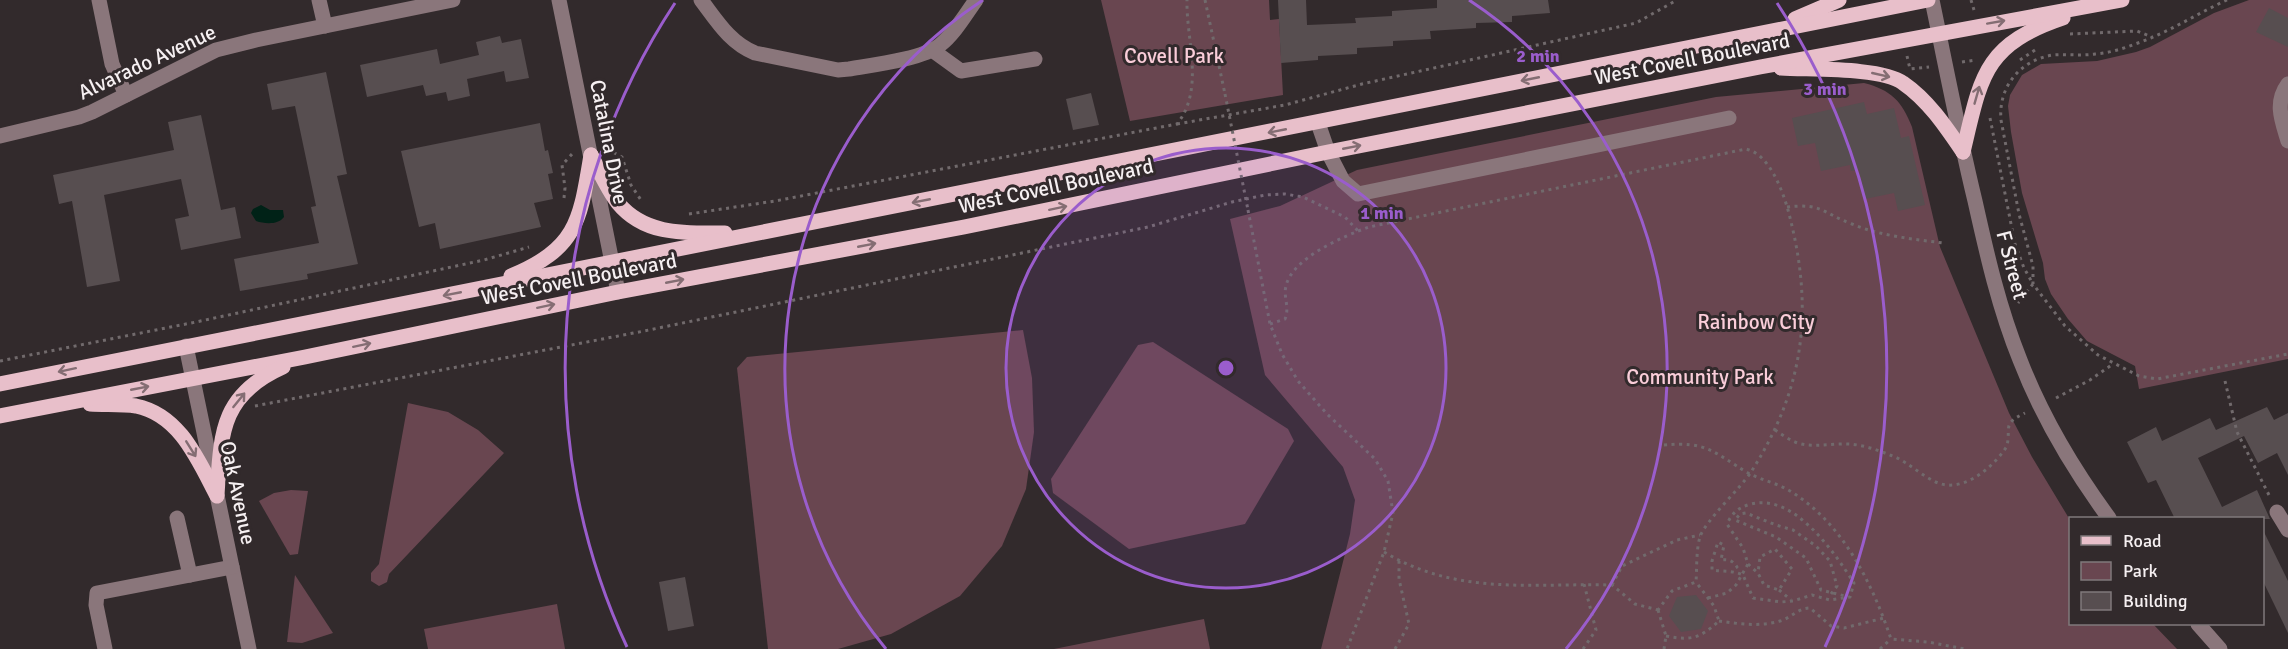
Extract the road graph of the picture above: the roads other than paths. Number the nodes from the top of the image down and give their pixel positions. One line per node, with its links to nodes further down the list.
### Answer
1 (99, 0): 18 (street)
2 (319, 0): 11 (street)
3 (453, 0): 11 (street, Alvarado Avenue)
4 (559, 0): 25 (street, Catalina Drive)
5 (701, 0): 14 (street)
6 (976, 0): 14 (street)
7 (1839, 0): 12 (main road)
8 (1928, 0): 12 (main road, West Covell Boulevard)
9 (1932, 0): 13 (street, F Street)
10 (2117, 1): 13 (main road, West Covell Boulevard, one-way to 10); 24 (main road, one-way to 10)
11 (325, 26): 18 (street, Alvarado Avenue)
12 (1761, 32): 20 (main road, West Covell Boulevard, one-way to 20)
13 (1939, 32): 16 (main road, West Covell Boulevard); 24 (street, F Street)
14 (932, 50): 15 (street)
15 (1035, 59)
16 (1760, 67): 23 (main road, West Covell Boulevard, one-way to 16); 24 (main road, one-way to 24)
17 (2288, 84): 22 (street)
18 (126, 95): 21 (street, Alvarado Avenue)
19 (1729, 118): 23 (street)
20 (1318, 123): 23 (street); 26 (main road, West Covell Boulevard, one-way to 26)
21 (0, 136)
22 (2288, 141)
23 (1328, 152): 29 (main road, West Covell Boulevard, one-way to 23)
24 (1963, 152): 38 (street, F Street)
25 (591, 155): 26 (main road); 27 (street, Catalina Drive); 28 (main road)
26 (758, 233): 27 (main road, West Covell Boulevard)
27 (612, 263): 28 (main road, West Covell Boulevard); 29 (street, Catalina Drive)
28 (480, 289): 30 (main road, West Covell Boulevard, one-way to 30)
29 (618, 292): 31 (main road, West Covell Boulevard, one-way to 29)
30 (186, 346): 32 (street, Oak Avenue); 33 (main road, West Covell Boulevard, one-way to 33)
31 (305, 357): 32 (main road, West Covell Boulevard); 36 (main road, one-way to 31)
32 (193, 378): 34 (main road, West Covell Boulevard, one-way to 32); 36 (street, Oak Avenue)
33 (0, 384)
34 (66, 403): 35 (main road, West Covell Boulevard); 36 (main road, one-way to 36)
35 (0, 416)
36 (217, 496): 41 (street, Oak Avenue)
37 (2277, 512): 40 (street)
38 (2108, 517)
39 (177, 518): 42 (street)
40 (2288, 530)
41 (232, 567): 42 (street); 45 (street, Oak Avenue)
42 (190, 575): 44 (street)
43 (2199, 625): 46 (street)
44 (105, 649)
45 (249, 649)
46 (2220, 649)

